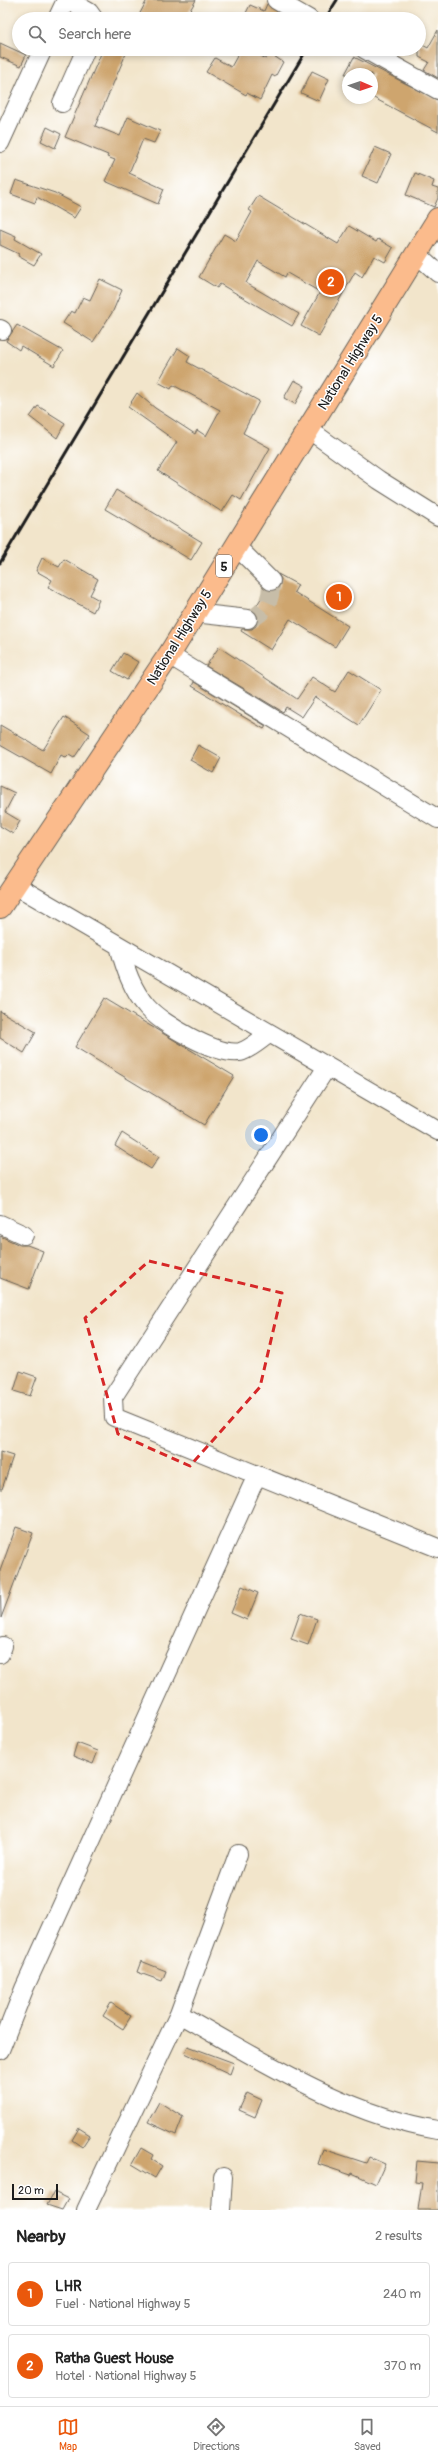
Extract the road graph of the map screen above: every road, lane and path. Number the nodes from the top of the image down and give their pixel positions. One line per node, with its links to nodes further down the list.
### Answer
1 (67, 0): 3 (street); 4 (street)
2 (276, 0): 5 (street)
3 (61, 12)
4 (89, 12)
5 (297, 12)
6 (40, 56): 11 (street)
7 (83, 56): 10 (street)
8 (377, 56): 9 (street)
9 (438, 90)
10 (62, 103)
11 (0, 143)
12 (438, 219): 13 (highway, National Highway 5 / 5)
13 (417, 254): 14 (street); 15 (highway, National Highway 5 / 5)
14 (438, 274)
15 (308, 429): 16 (street); 17 (highway, National Highway 5 / 5)
16 (438, 517)
17 (236, 546): 18 (street); 19 (highway, National Highway 5 / 5)
18 (271, 581)
19 (194, 613): 20 (street); 21 (highway, National Highway 5 / 5)
20 (248, 619)
21 (169, 655): 22 (street); 23 (highway, National Highway 5 / 5)
22 (438, 819)
23 (15, 885): 24 (highway, National Highway 5 / 5); 25 (street)
24 (0, 907)
25 (119, 946): 26 (street); 26 (street)
26 (269, 1034): 27 (street)
27 (327, 1067): 28 (street); 31 (street)
28 (438, 1131)
29 (0, 1224): 30 (street)
30 (24, 1235)
31 (257, 1475): 32 (street); 35 (street)
32 (438, 1548)
33 (238, 1854): 34 (street)
34 (179, 2014): 36 (street); 38 (street)
35 (0, 2050)
36 (438, 2130)
37 (223, 2177): 39 (street)
38 (86, 2210)
39 (221, 2210)

